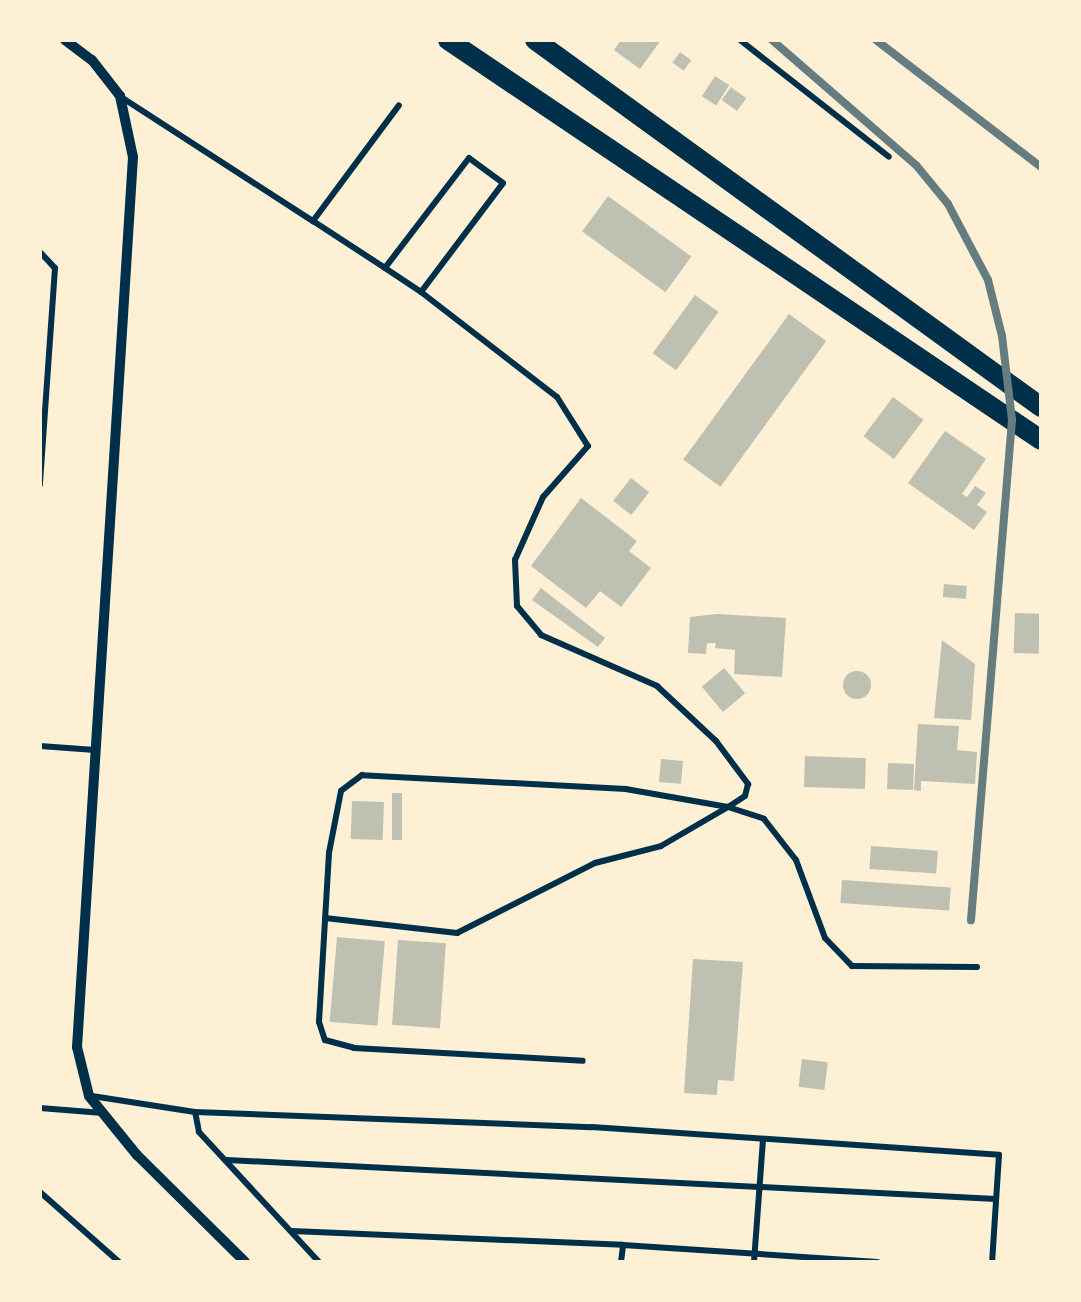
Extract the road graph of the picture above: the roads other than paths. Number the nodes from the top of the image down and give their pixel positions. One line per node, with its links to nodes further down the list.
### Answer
1 (65, 40): 5 (street)
2 (448, 40): 13 (main road)
3 (535, 40): 12 (main road)
4 (740, 40): 7 (lane)
5 (120, 96): 8 (lane); 16 (street)
6 (399, 105): 8 (lane)
7 (889, 157)
8 (313, 221): 10 (lane)
9 (40, 252): 14 (lane)
10 (385, 268): 11 (lane); 11 (lane)
11 (421, 292): 17 (lane)
12 (1041, 407)
13 (1041, 440)
14 (40, 484)
15 (40, 746): 16 (lane)
16 (94, 750): 21 (street)
17 (728, 807): 18 (lane); 18 (lane); 19 (lane)
18 (325, 918): 20 (lane)
19 (977, 968)
20 (583, 1061)
21 (89, 1096): 23 (lane); 24 (street)
22 (40, 1108): 24 (lane)
23 (195, 1112): 25 (lane); 26 (lane)
24 (102, 1113): 34 (street)
25 (763, 1139): 27 (lane); 29 (lane)
26 (225, 1160): 27 (lane); 30 (lane)
27 (760, 1187): 29 (lane); 32 (lane)
28 (40, 1192): 33 (lane)
29 (996, 1199): 38 (lane)
30 (291, 1231): 31 (lane); 35 (lane)
31 (624, 1245): 32 (lane); 36 (lane)
32 (754, 1258): 37 (lane)
33 (119, 1262)
34 (246, 1262)
35 (319, 1262)
36 (621, 1262)
37 (877, 1262)
38 (992, 1262)

